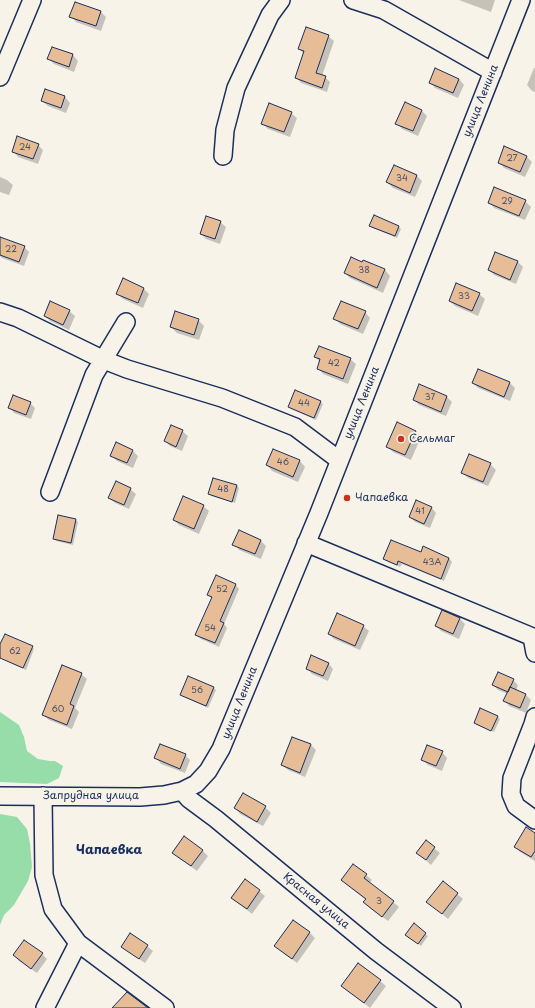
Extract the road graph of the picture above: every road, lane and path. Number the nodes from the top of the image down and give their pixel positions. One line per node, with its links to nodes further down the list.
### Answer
1 (32, 0): 7 (street)
2 (281, 0): 8 (street)
3 (353, 0): 5 (street)
4 (521, 0): 6 (street, улица Ленина)
5 (378, 5): 6 (street)
6 (493, 72): 12 (street, улица Ленина)
7 (0, 77)
8 (223, 156)
9 (0, 312): 11 (street)
10 (126, 322): 11 (street)
11 (104, 360): 12 (street); 13 (street)
12 (339, 460): 14 (street, улица Ленина)
13 (50, 492)
14 (306, 543): 15 (street); 17 (street, улица Ленина)
15 (534, 643)
16 (535, 717): 20 (street)
17 (182, 792): 19 (street, Запрудная улица); 24 (street, Красная улица)
18 (0, 796): 19 (street, Запрудная улица)
19 (43, 796): 21 (street)
20 (535, 820)
21 (78, 943): 22 (street); 23 (street)
22 (45, 1008)
23 (165, 1008)
24 (452, 1008)

